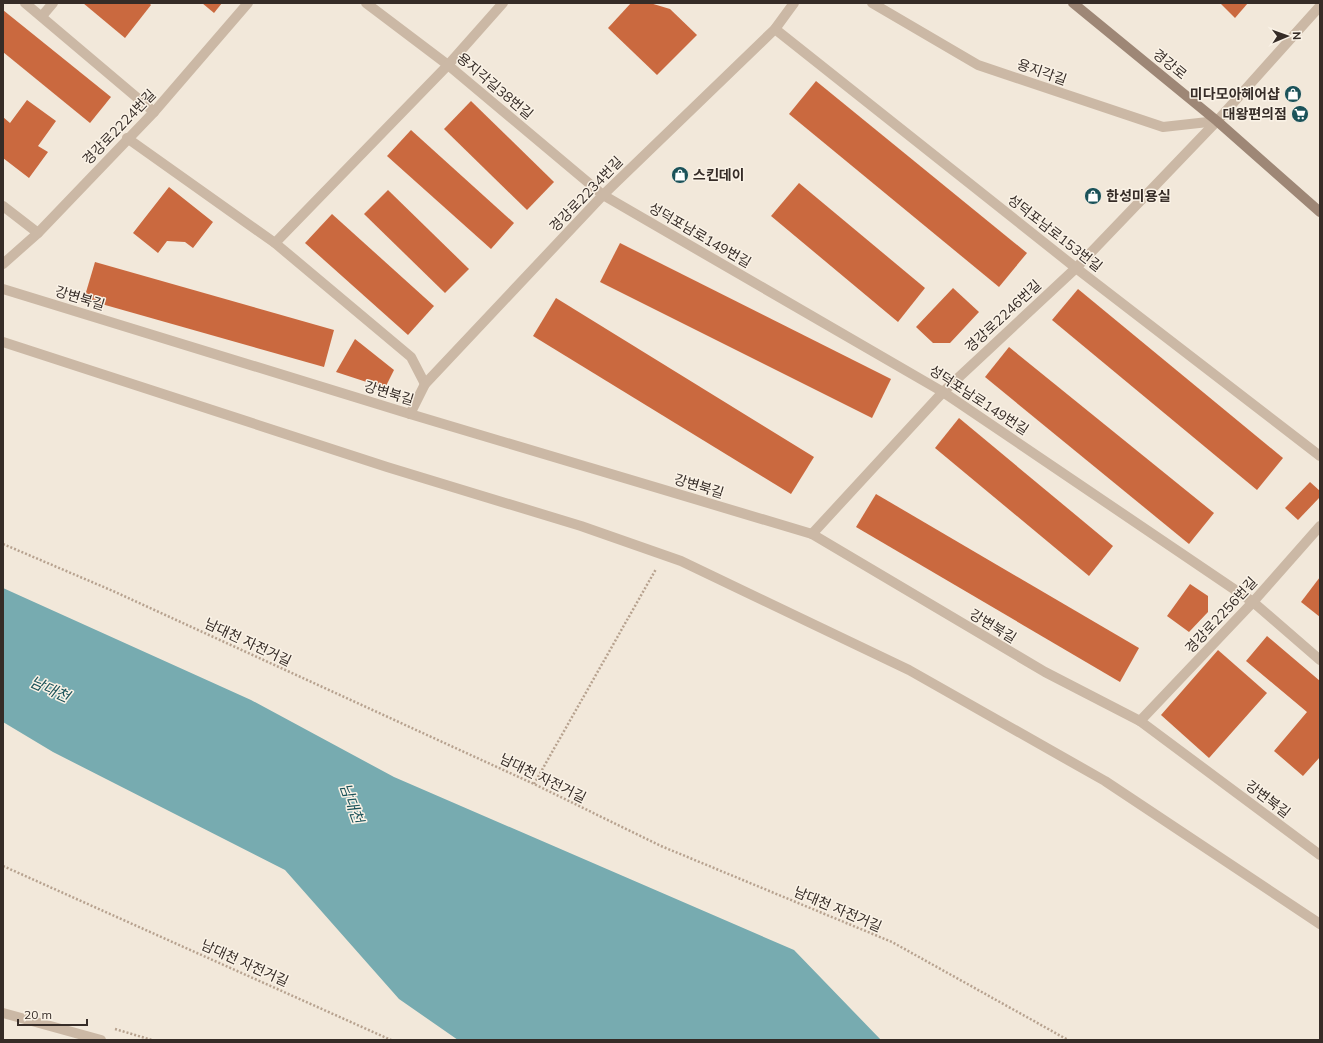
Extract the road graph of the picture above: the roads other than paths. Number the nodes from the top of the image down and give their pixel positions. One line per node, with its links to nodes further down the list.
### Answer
1 (26, 3): 10 (street)
2 (53, 3): 10 (street)
3 (248, 3): 13 (street, 경강로2224번길)
4 (366, 3): 12 (street, 용지각길38번길)
5 (503, 3): 12 (street)
6 (794, 3): 11 (street, 경강로2234번길)
7 (872, 3): 14 (street, 용지각길)
8 (1073, 3): 14 (street, 경강로)
9 (1320, 6): 14 (street, 경강로2246번길)
10 (42, 16): 13 (street)
11 (775, 29): 16 (street, 경강로2234번길); 22 (street, 성덕포남로153번길)
12 (448, 65): 16 (street, 용지각길38번길); 20 (street)
13 (154, 112): 15 (street, 경강로2224번길)
14 (1217, 121): 18 (street, 경강로); 22 (street, 경강로2246번길)
15 (127, 138): 19 (street, 경강로2224번길); 20 (street)
16 (603, 195): 25 (street, 경강로2234번길); 26 (street, 성덕포남로149번길)
17 (3, 206): 19 (street)
18 (1320, 212)
19 (38, 232): 21 (street, 경강로2224번길)
20 (274, 243): 25 (street)
21 (3, 264)
22 (1076, 268): 26 (street, 경강로2246번길); 28 (street, 성덕포남로153번길)
23 (3, 289): 27 (street, 강변북길)
24 (3, 342): 35 (street)
25 (425, 384): 27 (street, 경강로2234번길)
26 (943, 392): 30 (street, 경강로2246번길); 31 (street, 성덕포남로149번길)
27 (410, 414): 30 (street, 강변북길)
28 (1320, 456)
29 (1320, 526): 31 (street, 경강로2256번길)
30 (812, 534): 33 (street, 강변북길)
31 (1253, 602): 32 (street, 성덕포남로149번길); 33 (street, 경강로2256번길)
32 (1320, 660)
33 (1140, 721): 34 (street, 강변북길)
34 (1320, 855)
35 (1320, 924)
36 (3, 1013): 37 (street)
37 (101, 1040)

